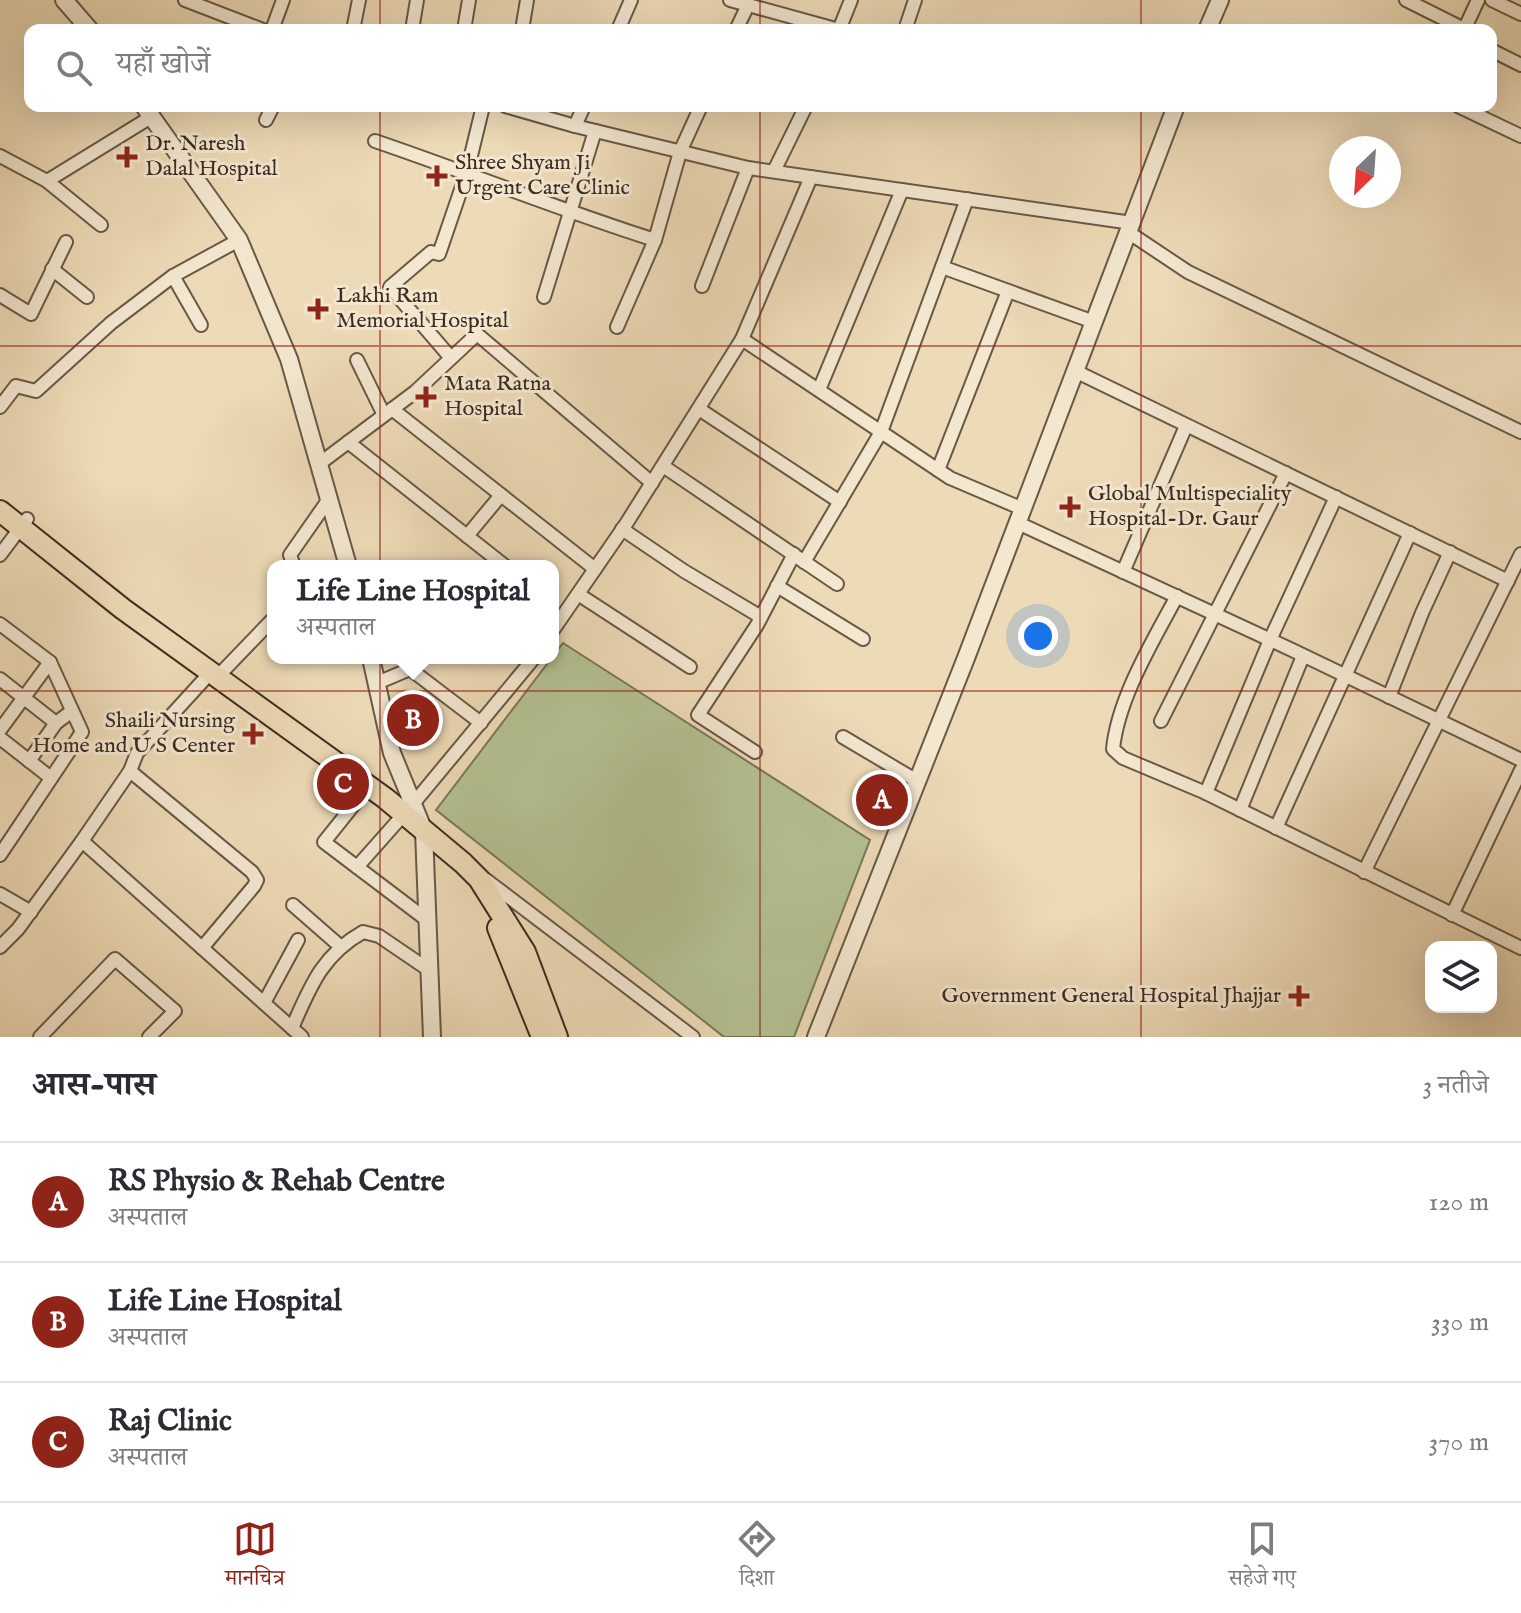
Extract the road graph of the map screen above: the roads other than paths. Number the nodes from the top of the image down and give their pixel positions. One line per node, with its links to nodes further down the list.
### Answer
1 (64, 0): 18 (street)
2 (186, 0): 19 (street)
3 (283, 0): 20 (street)
4 (359, 0): 21 (street)
5 (417, 0): 22 (street)
6 (469, 0): 23 (street)
7 (527, 0): 24 (street)
8 (631, 0): 25 (street)
9 (730, 0): 16 (street)
10 (851, 0): 28 (street)
11 (915, 0): 29 (street)
12 (1220, 0): 30 (street)
13 (1406, 0): 31 (street)
14 (1478, 0): 32 (street)
15 (1492, 0): 17 (street)
16 (748, 5): 26 (street); 27 (street)
17 (1521, 14)
18 (85, 24)
19 (248, 24)
20 (274, 24)
21 (354, 24)
22 (413, 24)
23 (465, 24)
24 (523, 24)
25 (621, 24)
26 (739, 24)
27 (817, 24)
28 (841, 24)
29 (907, 24)
30 (1210, 24)
31 (1452, 24)
32 (1467, 24)
33 (1497, 53): 34 (street)
34 (1521, 65)
35 (147, 112): 56 (street)
36 (149, 112): 62 (street)
37 (270, 112): 45 (street)
38 (482, 112): 54 (street)
39 (528, 112): 46 (street)
40 (581, 112): 46 (street)
41 (698, 112): 50 (street)
42 (803, 112): 53 (street)
43 (1174, 112): 61 (street)
44 (1471, 112): 48 (street)
45 (266, 120)
46 (575, 126): 47 (street)
47 (595, 131): 50 (street); 59 (street)
48 (1521, 136)
49 (375, 141): 54 (street)
50 (680, 152): 52 (street); 63 (street)
51 (0, 156): 56 (street)
52 (748, 168): 53 (street); 68 (street)
53 (774, 171): 55 (street)
54 (467, 172): 59 (street); 77 (street)
55 (811, 177): 57 (street); 76 (street)
56 (47, 181): 60 (street)
57 (902, 190): 58 (street); 80 (street)
58 (967, 199): 61 (street); 65 (street)
59 (569, 213): 63 (street); 72 (street)
60 (101, 225)
61 (1130, 228): 73 (street); 86 (street)
62 (239, 240): 67 (street); 88 (street)
63 (655, 240): 75 (street)
64 (66, 242): 66 (street)
65 (942, 267): 69 (street); 85 (street)
66 (52, 269): 70 (street); 71 (street)
67 (173, 276): 74 (street); 81 (street)
68 (702, 286)
69 (1008, 291): 73 (street); 90 (street)
70 (0, 295)
71 (87, 297)
72 (544, 297)
73 (1094, 322): 79 (street)
74 (201, 325)
75 (617, 327)
76 (742, 339): 80 (street); 82 (street)
77 (451, 358): 83 (street); 92 (street)
78 (357, 360): 83 (street)
79 (1075, 371): 84 (street); 99 (street)
80 (819, 390): 85 (street)
81 (0, 407)
82 (699, 409): 89 (street); 97 (street)
83 (388, 412): 87 (street); 93 (street)
84 (1186, 426): 91 (street); 112 (street)
85 (881, 432): 90 (street); 97 (street)
86 (1521, 432)
87 (348, 442): 88 (street); 103 (street)
88 (319, 464): 96 (street)
89 (663, 466): 92 (street); 107 (street)
90 (938, 470): 99 (street)
91 (1286, 473): 94 (street); 120 (street)
92 (652, 483): 101 (street)
93 (501, 495): 103 (street); 111 (street)
94 (1336, 497): 102 (street); 126 (street)
95 (0, 498): 100 (main road)
96 (329, 499): 108 (street); 109 (street)
97 (840, 502): 107 (street)
98 (0, 511): 100 (main road)
99 (1020, 516): 112 (street); 153 (street)
100 (24, 524): 106 (street); 134 (main road)
101 (622, 529): 111 (street); 121 (street)
102 (1410, 533): 104 (street); 135 (street)
103 (467, 536): 110 (street)
104 (1450, 552): 113 (street); 139 (street)
105 (1521, 554): 113 (street)
106 (0, 555)
107 (799, 558): 114 (street); 115 (street)
108 (292, 560)
109 (346, 560)
110 (497, 560)
111 (595, 569): 116 (street)
112 (1123, 572): 117 (street)
113 (1508, 581): 142 (street)
114 (837, 584)
115 (777, 586): 121 (street); 125 (street)
116 (578, 594): 119 (street); 133 (street)
117 (1177, 596): 120 (street); 155 (street)
118 (559, 608): 119 (street)
119 (565, 613): 122 (street)
120 (1214, 614): 126 (street); 141 (street)
121 (761, 617): 147 (street)
122 (559, 622)
123 (0, 624): 128 (street)
124 (267, 625): 134 (street)
125 (863, 639)
126 (1270, 640): 127 (street); 155 (street)
127 (1303, 656): 135 (street); 157 (street)
128 (50, 662): 138 (street); 140 (street)
129 (372, 664): 137 (street)
130 (412, 664): 137 (street)
131 (415, 664): 144 (street)
132 (529, 664): 144 (street)
133 (690, 667)
134 (217, 672): 151 (street); 154 (main road)
135 (1346, 676): 139 (street); 158 (street)
136 (0, 679): 138 (street)
137 (377, 683): 156 (street)
138 (23, 697): 143 (street); 146 (street)
139 (1389, 697): 142 (street)
140 (72, 711): 143 (street); 152 (street)
141 (1161, 721)
142 (1440, 721): 148 (street); 164 (street)
143 (56, 723): 149 (street)
144 (481, 723): 156 (street)
145 (843, 737): 153 (street)
146 (1, 738): 149 (street)
147 (755, 752)
148 (1521, 760)
149 (29, 761): 152 (street)
150 (1521, 770): 169 (street)
151 (130, 771): 160 (street); 174 (street)
152 (51, 778): 161 (street)
153 (917, 781): 185 (street)
154 (376, 793): 156 (main road); 163 (street)
155 (1206, 793): 157 (street)
156 (409, 809): 159 (main road); 163 (street)
157 (1240, 810): 158 (street)
158 (1276, 828): 164 (street)
159 (424, 831): 162 (main road); 170 (street)
160 (82, 841): 168 (street); 174 (street)
161 (0, 855)
162 (463, 863): 165 (main road); 179 (street)
163 (357, 867): 170 (street)
164 (1364, 872): 169 (street)
165 (479, 879): 183 (main road); 184 (main road)
166 (0, 894): 168 (street)
167 (293, 905): 173 (street)
168 (31, 912): 172 (street)
169 (1452, 915): 175 (street)
170 (427, 920): 176 (street)
171 (298, 940): 177 (street)
172 (0, 947)
173 (341, 947): 176 (street); 178 (street)
174 (202, 948): 177 (street)
175 (1521, 948)
176 (429, 970): 182 (street)
177 (264, 1003): 178 (street)
178 (297, 1033)
179 (688, 1035)
180 (40, 1037): 181 (street)
181 (149, 1037)
182 (432, 1037)
183 (542, 1037)
184 (557, 1037)
185 (816, 1037)

